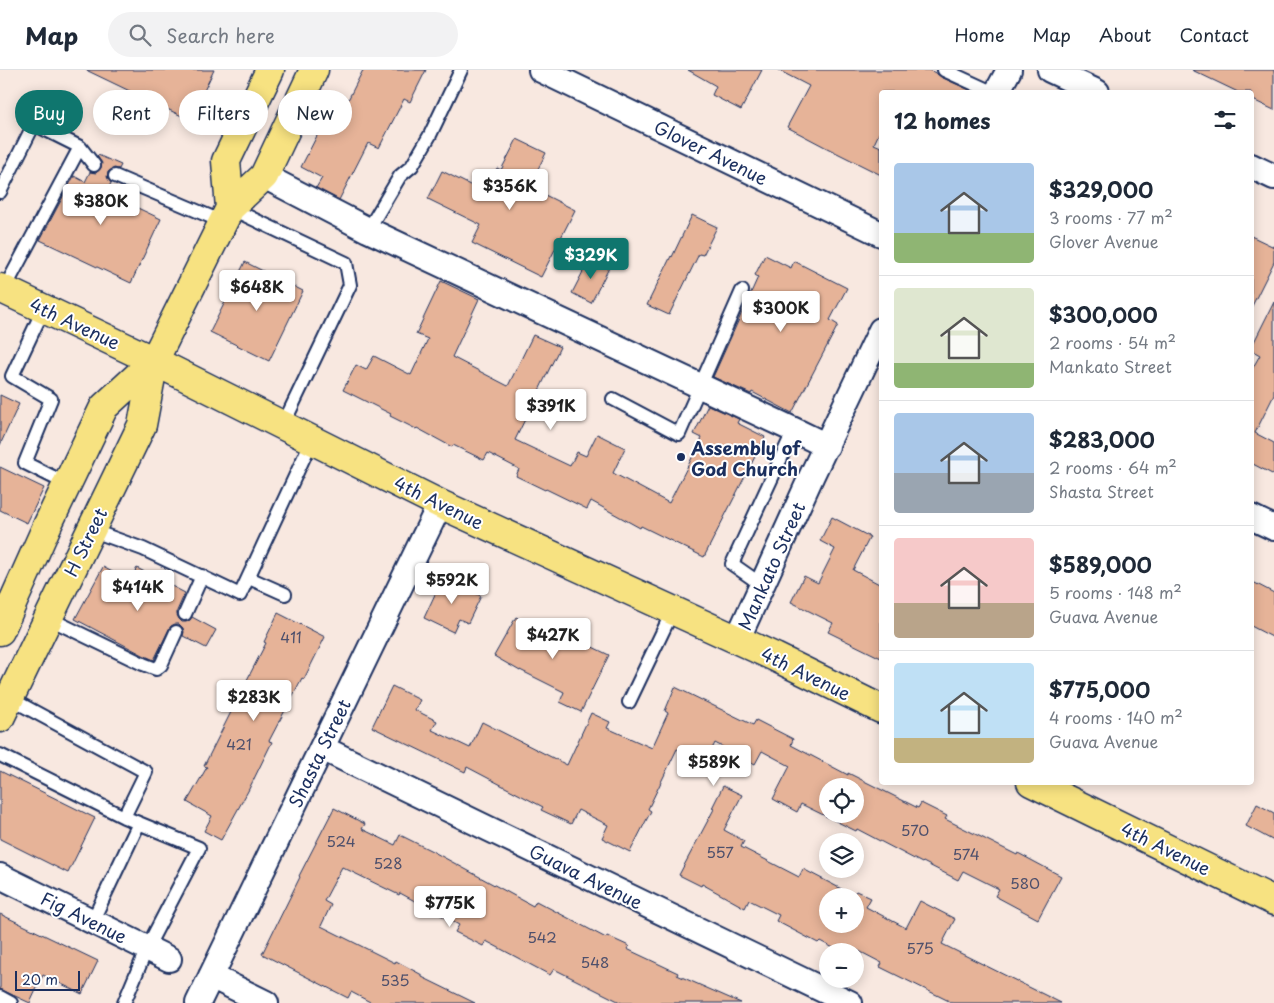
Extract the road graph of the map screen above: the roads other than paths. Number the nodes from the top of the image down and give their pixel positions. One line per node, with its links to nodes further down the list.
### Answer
1 (270, 70): 22 (main road)
2 (293, 70): 9 (main road)
3 (314, 70): 10 (main road, H Street)
4 (461, 70): 23 (lane)
5 (540, 70): 24 (street, Glover Avenue)
6 (944, 70): 11 (lane)
7 (1008, 70): 12 (street)
8 (1050, 70): 13 (street)
9 (284, 90)
10 (304, 90)
11 (988, 90)
12 (998, 90)
13 (1093, 90)
14 (283, 135): 19 (main road, H Street)
15 (80, 147): 16 (lane); 21 (lane); 25 (lane)
16 (94, 165)
17 (1254, 167): 20 (street)
18 (115, 176): 22 (lane)
19 (264, 176): 22 (main road, H Street); 23 (street)
20 (1274, 177)
21 (0, 192)
22 (226, 215): 29 (main road, H Street); 32 (lane)
23 (368, 230): 30 (street)
24 (879, 233)
25 (2, 288): 27 (main road, 4th Avenue)
26 (742, 291): 30 (lane)
27 (44, 308): 29 (main road, 4th Avenue); 36 (lane)
28 (879, 338): 35 (street, Mankato Street)
29 (154, 361): 32 (main road, 4th Avenue); 36 (main road, H Street); 40 (main road, H Street)
30 (700, 386): 31 (lane); 33 (street)
31 (613, 399)
32 (283, 426): 34 (main road, 4th Avenue)
33 (794, 430): 35 (street); 43 (lane)
34 (312, 440): 37 (main road, 4th Avenue); 42 (lane)
35 (827, 446): 43 (street, Mankato Street)
36 (67, 484): 48 (main road, H Street)
37 (440, 504): 45 (main road, 4th Avenue); 54 (street, Shasta Street)
38 (1254, 518): 39 (street)
39 (1274, 528)
40 (91, 530): 41 (lane); 47 (main road, H Street)
41 (202, 576): 42 (lane); 46 (lane)
42 (249, 578): 44 (lane)
43 (762, 585): 50 (street, Mankato Street)
44 (284, 594)
45 (673, 610): 50 (main road, 4th Avenue); 51 (lane)
46 (185, 614)
47 (48, 618): 49 (lane); 52 (main road, H Street)
48 (1, 625)
49 (176, 632)
50 (737, 640): 53 (main road, 4th Avenue)
51 (629, 702)
52 (5, 708): 57 (lane)
53 (879, 708)
54 (322, 748): 64 (street, Shasta Street); 70 (street, Guava Avenue)
55 (0, 754): 57 (lane)
56 (1037, 785): 60 (main road, 4th Avenue)
57 (124, 817): 58 (lane)
58 (139, 823): 61 (lane); 62 (lane)
59 (0, 876): 61 (street, Fig Avenue)
60 (1274, 901)
61 (92, 922): 62 (street, Fig Avenue)
62 (148, 948): 63 (street, Fig Avenue); 67 (lane)
63 (169, 959)
64 (211, 976): 68 (street, Shasta Street); 69 (street)
65 (0, 997): 66 (lane)
66 (11, 1003)
67 (124, 1003)
68 (198, 1003)
69 (266, 1003)
70 (850, 1003)

